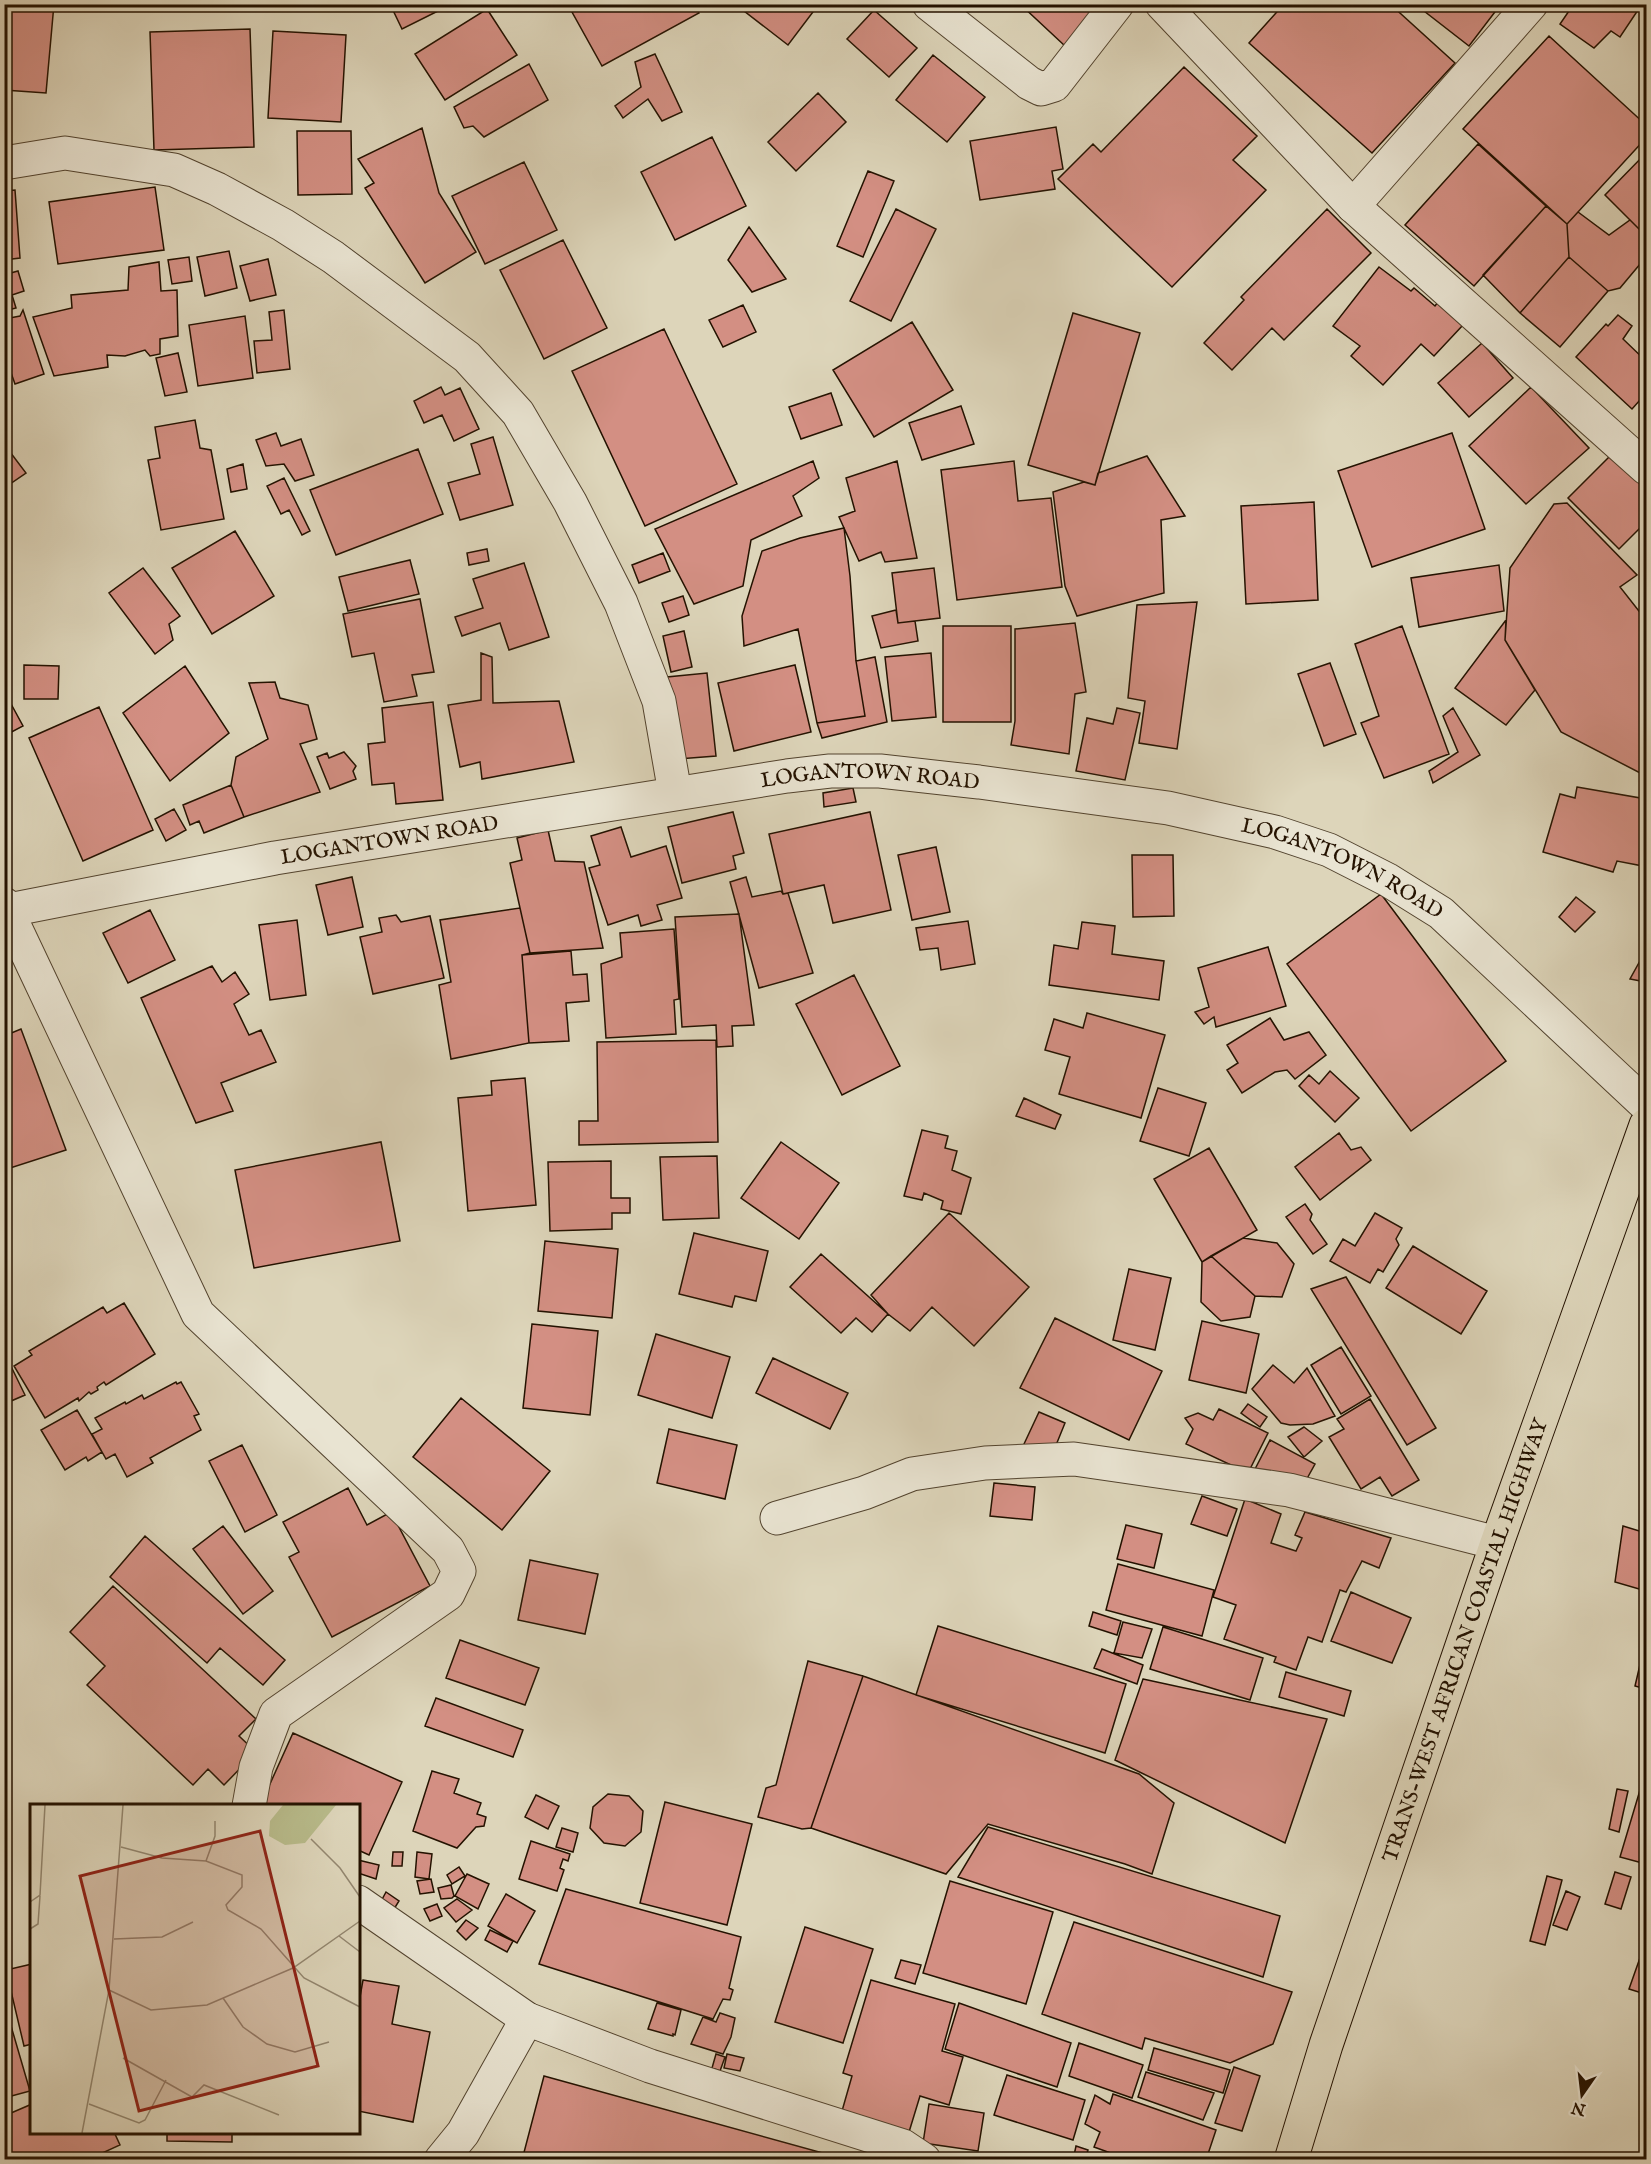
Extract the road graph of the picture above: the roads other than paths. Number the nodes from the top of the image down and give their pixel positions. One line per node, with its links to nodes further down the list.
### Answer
1 (929, 4): 2 (street)
2 (1117, 4)
3 (1162, 4): 6 (street)
4 (1531, 4): 6 (street)
5 (4, 163): 8 (street)
6 (1353, 206): 7 (street)
7 (1647, 468)
8 (675, 793): 9 (street, LOGANTOWN ROAD); 10 (street, LOGANTOWN ROAD)
9 (6, 908): 14 (street)
10 (1647, 1105)
11 (1647, 1125): 13 (highway, TRANS-WEST AFRICAN COASTAL HIGHWAY)
12 (777, 1518): 13 (street)
13 (1497, 1543): 19 (highway, TRANS-WEST AFRICAN COASTAL HIGHWAY)
14 (249, 1804)
15 (360, 1903): 16 (street)
16 (527, 2019): 17 (street); 18 (street)
17 (441, 2160)
18 (924, 2160)
19 (1292, 2160)

